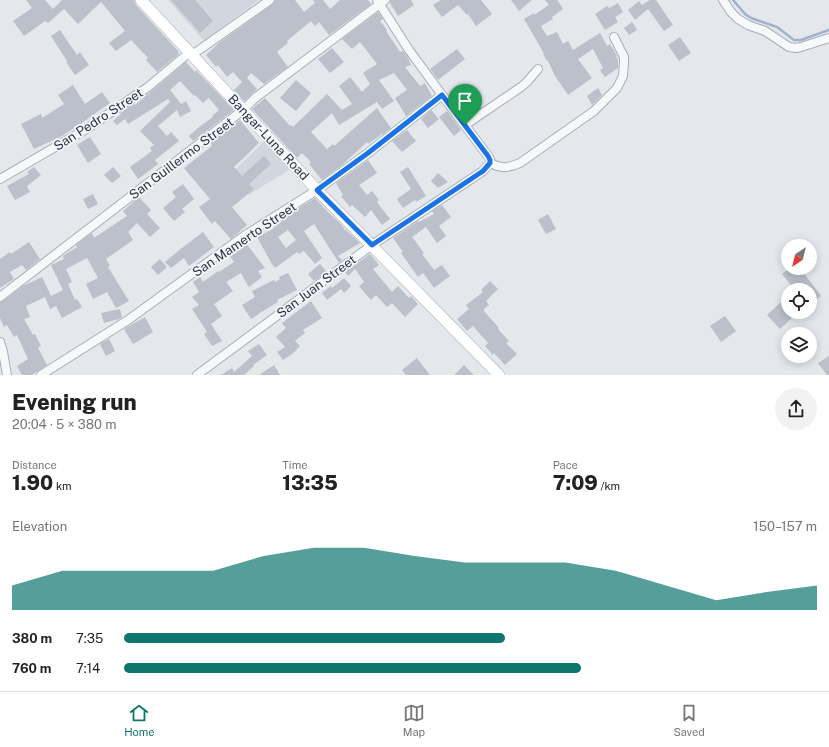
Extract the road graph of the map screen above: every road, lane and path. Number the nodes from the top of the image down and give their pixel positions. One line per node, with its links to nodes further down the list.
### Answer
1 (141, 0): 7 (main road, Bangar-Luna Road)
2 (270, 0): 7 (street, San Pedro Street)
3 (723, 0): 6 (street)
4 (380, 1): 9 (street); 10 (street, San Guillermo Street)
5 (614, 37): 12 (street)
6 (829, 38)
7 (191, 53): 10 (main road, Bangar-Luna Road); 13 (street, San Pedro Street)
8 (538, 69): 11 (street)
9 (442, 95): 11 (street); 14 (street, San Mamerto Street)
10 (243, 110): 14 (main road, Bangar-Luna Road); 16 (street, San Guillermo Street)
11 (465, 125): 12 (street)
12 (490, 163): 15 (street, San Juan Street)
13 (0, 178)
14 (317, 190): 15 (main road, Bangar-Luna Road); 19 (street, San Mamerto Street)
15 (372, 245): 20 (street, San Juan Street); 21 (main road, Bangar-Luna Road)
16 (0, 296)
17 (0, 342): 18 (street)
18 (7, 375)
19 (41, 375)
20 (197, 375)
21 (499, 375)

